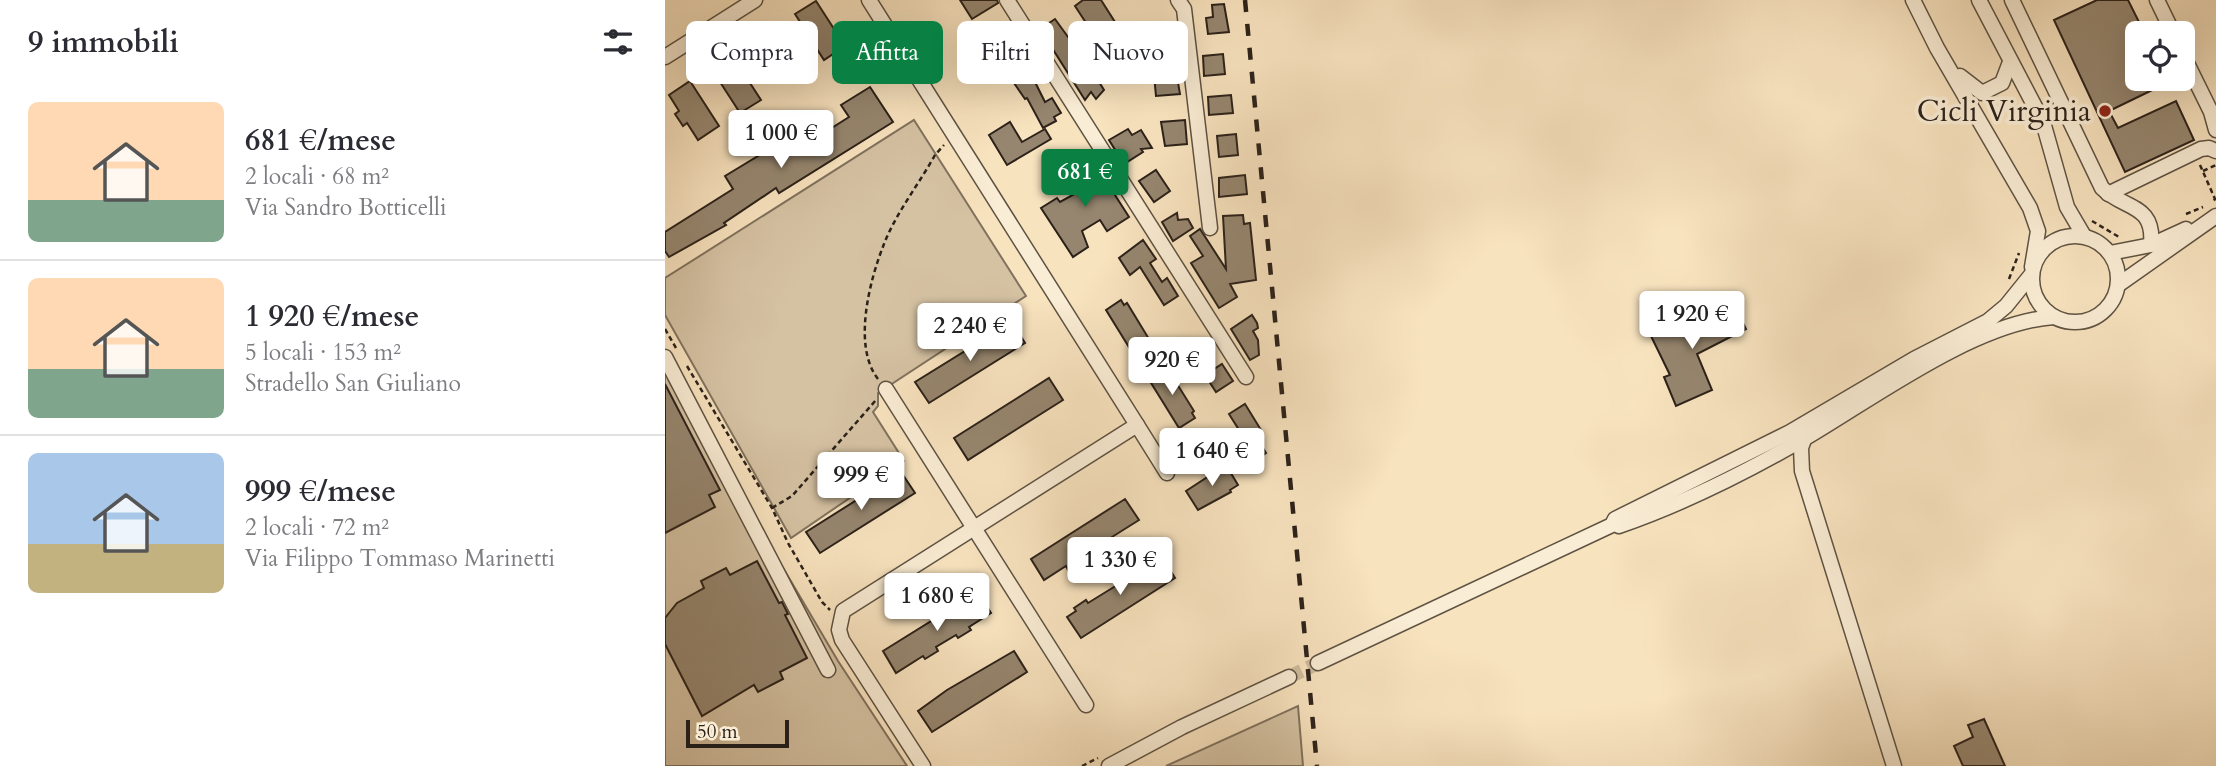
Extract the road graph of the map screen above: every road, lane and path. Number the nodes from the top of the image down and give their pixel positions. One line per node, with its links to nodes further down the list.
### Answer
1 (755, 0): 11 (street)
2 (869, 0): 15 (street)
3 (1007, 0): 33 (street)
4 (1178, 0): 21 (street)
5 (1913, 0): 10 (street)
6 (1979, 0): 12 (street)
7 (2157, 0): 9 (street)
8 (2017, 2): 19 (street)
9 (2167, 21)
10 (1937, 48): 12 (street); 26 (street)
11 (665, 57)
12 (2010, 62): 22 (street)
13 (2195, 79): 14 (street)
14 (2216, 130)
15 (954, 135): 34 (path); 36 (street)
16 (2216, 151): 19 (street)
17 (2216, 165): 18 (path)
18 (2203, 171)
19 (2108, 194): 23 (street)
20 (2216, 216): 23 (street); 28 (street)
21 (1210, 228)
22 (2084, 236): 25 (street); 26 (street)
23 (2151, 245): 25 (street)
24 (2020, 250): 27 (path)
25 (2110, 253): 28 (street)
26 (2032, 271): 29 (street); 35 (street)
27 (2008, 282)
28 (2118, 285): 29 (street)
29 (2054, 317): 37 (street)
30 (665, 328): 31 (path)
31 (672, 355): 48 (street)
32 (685, 363): 43 (path)
33 (1245, 377)
34 (886, 388): 43 (path); 45 (street)
35 (1857, 393): 37 (street); 42 (street)
36 (1137, 425): 40 (street); 45 (street)
37 (1804, 439): 38 (street); 39 (street)
38 (1767, 459): 39 (street); 41 (street)
39 (1802, 471): 53 (street)
40 (1167, 473)
41 (1740, 473): 42 (street); 44 (street)
42 (1689, 484): 44 (street)
43 (772, 508): 46 (path)
44 (1612, 525): 47 (street)
45 (974, 528): 46 (street); 50 (street)
46 (841, 619): 51 (street)
47 (1318, 663)
48 (828, 670)
49 (1289, 677): 52 (street)
50 (1086, 705)
51 (923, 766)
52 (1109, 766)
53 (1894, 766)

